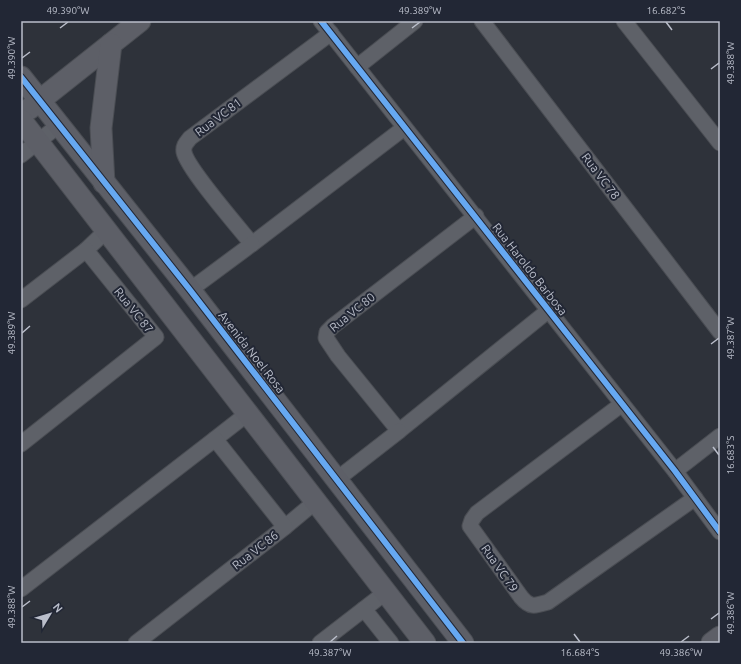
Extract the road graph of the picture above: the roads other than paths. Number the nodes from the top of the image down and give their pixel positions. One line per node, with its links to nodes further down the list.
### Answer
1 (140, 21): 7 (street)
2 (321, 21): 6 (street, Rua Haroldo Barbosa)
3 (415, 21): 8 (street)
4 (482, 21): 27 (street, Rua VC 78)
5 (624, 21): 16 (street)
6 (331, 33): 8 (street, Rua Haroldo Barbosa); 21 (street, Rua VC 81)
7 (111, 44): 10 (street); 18 (street)
8 (357, 67): 14 (street, Rua Haroldo Barbosa)
9 (21, 77): 10 (street, Avenida Noel Rosa)
10 (39, 100): 11 (street); 13 (street, Avenida Noel Rosa)
11 (21, 115)
12 (21, 120): 15 (street)
13 (59, 125): 15 (street); 18 (street, Avenida Noel Rosa)
14 (404, 128): 19 (street, Rua Haroldo Barbosa); 21 (street)
15 (38, 141): 17 (street); 20 (street)
16 (720, 143)
17 (21, 155)
18 (104, 183): 23 (street, Avenida Noel Rosa)
19 (476, 216): 25 (street, Rua Haroldo Barbosa); 31 (street, Rua VC 80)
20 (107, 230): 22 (street); 26 (street)
21 (252, 244): 23 (street)
22 (86, 250): 24 (street); 28 (street, Rua VC 87)
23 (190, 290): 36 (street, Avenida Noel Rosa)
24 (21, 300)
25 (549, 310): 29 (street, Rua Haroldo Barbosa); 31 (street)
26 (176, 320): 28 (street); 30 (street)
27 (720, 332)
28 (156, 337): 34 (street, Rua VC 87)
29 (622, 404): 35 (street, Rua Haroldo Barbosa); 37 (street, Rua VC 79)
30 (247, 414): 33 (street); 38 (street)
31 (399, 431): 36 (street)
32 (720, 436): 35 (street)
33 (215, 439): 39 (street, Rua VC 86); 41 (street)
34 (21, 444)
35 (675, 471): 37 (street, Rua Haroldo Barbosa)
36 (336, 480): 49 (street, Avenida Noel Rosa)
37 (695, 498): 40 (street, Rua Haroldo Barbosa)
38 (315, 502): 39 (street); 42 (street)
39 (285, 527): 45 (street, Rua VC 86)
40 (720, 532)
41 (21, 589)
42 (386, 592): 43 (street); 48 (street)
43 (364, 609): 46 (street); 47 (street)
44 (720, 637): 50 (street)
45 (136, 643)
46 (320, 643)
47 (391, 643)
48 (425, 643)
49 (463, 643)
50 (712, 643)

